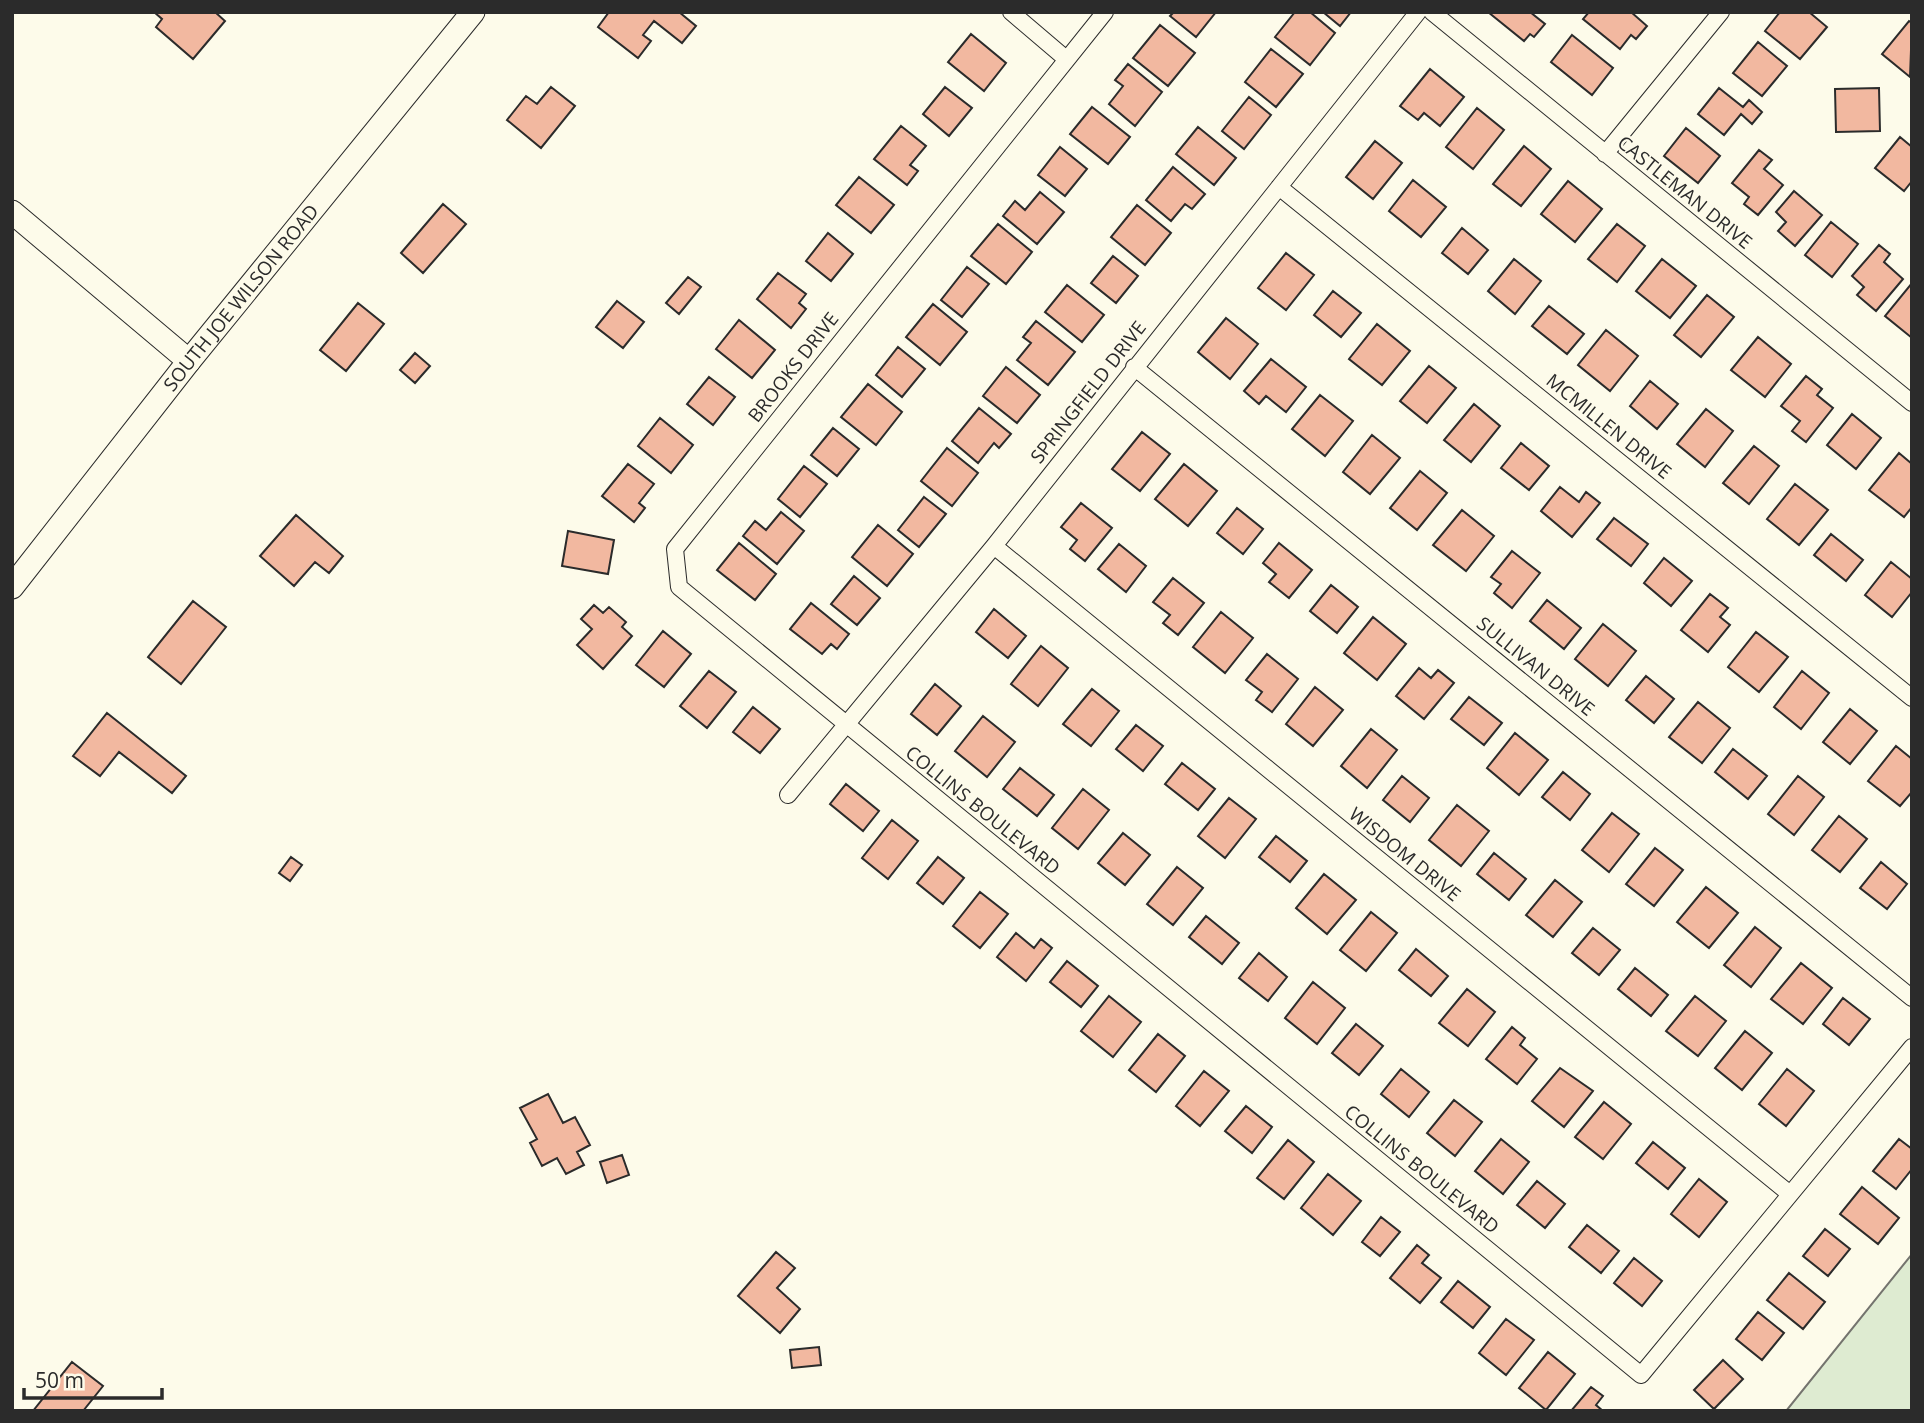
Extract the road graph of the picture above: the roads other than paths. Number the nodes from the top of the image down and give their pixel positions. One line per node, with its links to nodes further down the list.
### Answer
1 (473, 12): 11 (street, SOUTH JOE WILSON ROAD)
2 (1011, 12): 7 (street)
3 (1105, 12): 7 (street, BROOKS DRIVE)
4 (1418, 12): 9 (street, SPRINGFIELD DRIVE)
5 (1432, 12): 8 (street, CASTLEMAN DRIVE)
6 (1721, 12): 8 (street)
7 (1065, 58): 17 (street, BROOKS DRIVE)
8 (1605, 155): 13 (street, CASTLEMAN DRIVE)
9 (1279, 187): 12 (street, SPRINGFIELD DRIVE); 16 (street, MCMILLEN DRIVE)
10 (12, 212): 11 (street)
11 (189, 361): 15 (street, SOUTH JOE WILSON ROAD)
12 (1134, 367): 14 (street, SPRINGFIELD DRIVE); 19 (street, SULLIVAN DRIVE)
13 (1912, 403)
14 (994, 546): 17 (street, SPRINGFIELD DRIVE); 21 (street, WISDOM DRIVE)
15 (12, 587)
16 (1912, 698)
17 (846, 725): 18 (street, SPRINGFIELD DRIVE); 21 (street, COLLINS BOULEVARD)
18 (788, 795)
19 (1912, 998)
20 (1912, 1046): 21 (street, COLLINS BOULEVARD)
21 (1790, 1194)

